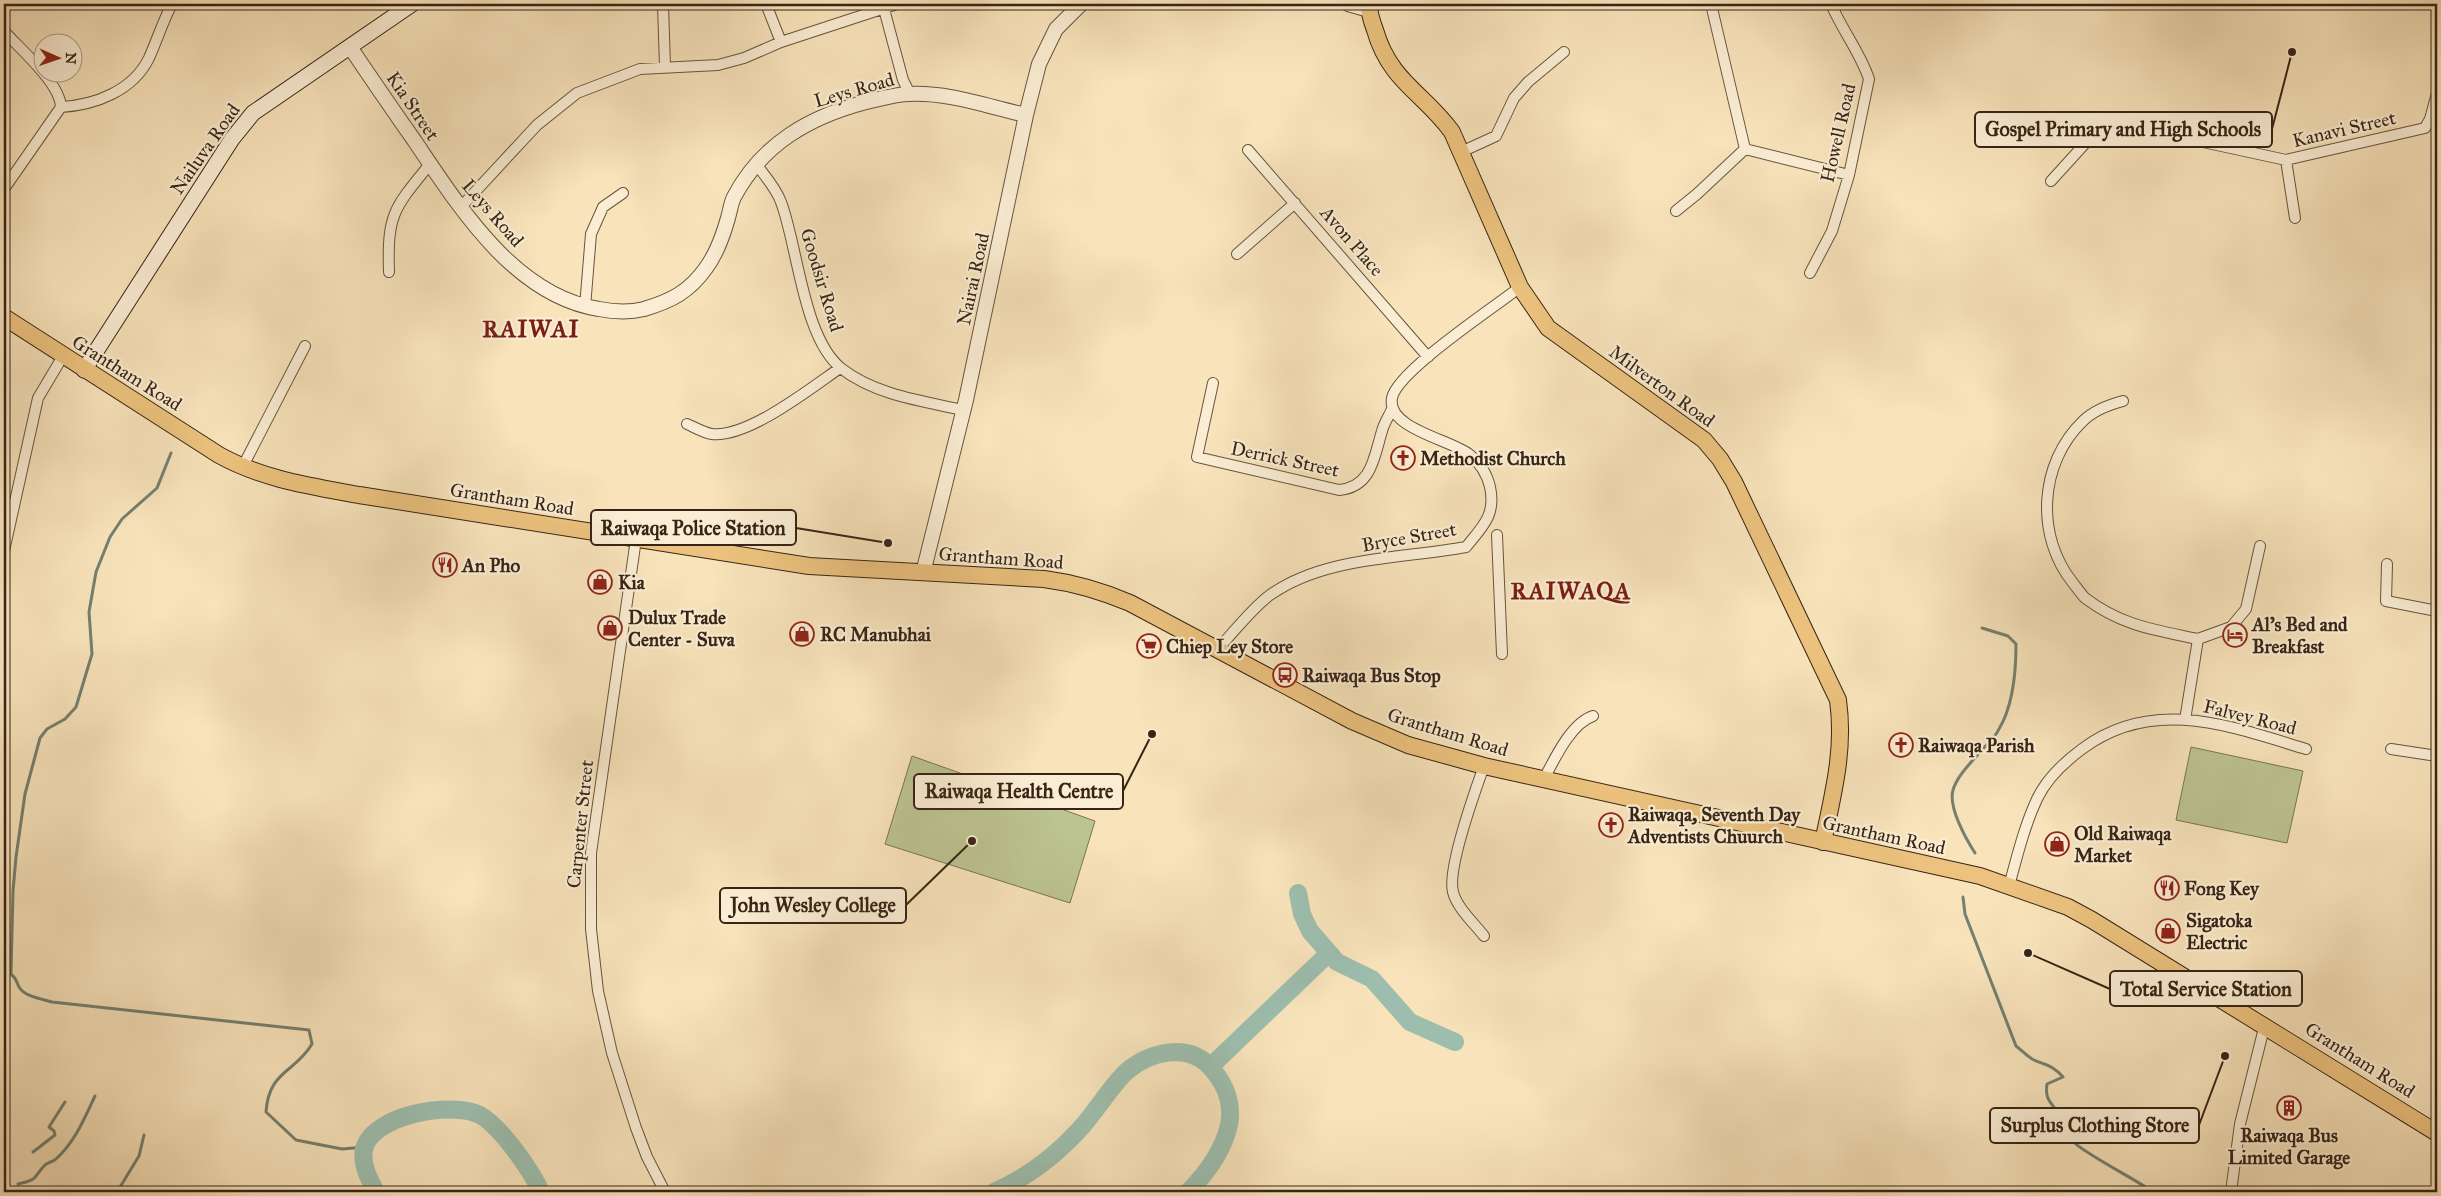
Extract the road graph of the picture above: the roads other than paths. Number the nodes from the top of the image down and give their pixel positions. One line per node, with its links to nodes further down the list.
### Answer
1 (172, 4): 19 (street)
2 (412, 4): 14 (main road, Nailuva Road)
3 (663, 4): 16 (street)
4 (766, 4): 13 (street)
5 (898, 4): 11 (street)
6 (1081, 4): 20 (street, Nairai Road)
7 (1348, 4): 10 (street)
8 (1712, 4): 21 (street)
9 (1831, 4): 27 (street, Howell Road)
10 (1369, 7): 23 (main road, Milverton Road)
11 (884, 9): 13 (street); 18 (street)
12 (4, 31): 19 (street)
13 (781, 42): 16 (street)
14 (350, 47): 25 (street, Kia Street); 46 (main road, Nailuva Road)
15 (1564, 52): 23 (street)
16 (665, 67): 33 (street)
17 (2437, 93): 24 (street, Kanavi Street)
18 (910, 94): 20 (street, Leys Road); 26 (street, Leys Road)
19 (61, 107): 30 (street)
20 (1026, 115): 50 (street, Nairai Road)
21 (1745, 149): 27 (street); 34 (street)
22 (1248, 150): 32 (street, Avon Place)
23 (1460, 152): 39 (main road, Milverton Road)
24 (2286, 160): 28 (street, Kanavi Street); 35 (street)
25 (430, 164): 29 (street, Kia Street); 37 (street)
26 (756, 164): 40 (street, Leys Road); 45 (street, Goodsir Road)
27 (1849, 175): 38 (street, Howell Road)
28 (2052, 181)
29 (446, 187): 33 (street, Leys Road)
30 (4, 189)
31 (623, 193): 40 (street)
32 (1295, 203): 36 (street); 44 (street, Avon Place)
33 (460, 208): 40 (street, Leys Road)
34 (1676, 211)
35 (2296, 218)
36 (1237, 254)
37 (389, 272)
38 (1810, 273)
39 (1520, 288): 44 (street); 70 (main road, Milverton Road)
40 (585, 307)
41 (4, 317): 43 (main road, Grantham Road)
42 (305, 346): 52 (street)
43 (63, 356): 46 (main road, Grantham Road); 56 (street)
44 (1428, 357): 49 (street)
45 (840, 368): 50 (street, Goodsir Road); 51 (street)
46 (84, 370): 52 (main road, Grantham Road)
47 (1213, 383): 49 (street, Derrick Street)
48 (2123, 401): 60 (street)
49 (1392, 409): 61 (street, Bryce Street)
50 (963, 410): 58 (street, Nairai Road)
51 (687, 424)
52 (242, 468): 54 (main road, Grantham Road)
53 (1497, 535): 62 (street)
54 (636, 539): 58 (main road, Grantham Road); 75 (street, Carpenter Street)
55 (2260, 546): 60 (street)
56 (4, 551)
57 (2386, 564): 59 (street)
58 (923, 573): 61 (main road, Grantham Road)
59 (2437, 611)
60 (2198, 639): 64 (street)
61 (1217, 650): 68 (main road, Grantham Road)
62 (1502, 654)
63 (1593, 716): 69 (street)
64 (2184, 720): 65 (street, Falvey Road); 71 (street, Falvey Road)
65 (2306, 749)
66 (2391, 749): 67 (street)
67 (2437, 756)
68 (1484, 766): 69 (main road, Grantham Road); 72 (street)
69 (1544, 779): 70 (main road, Grantham Road)
70 (1823, 842): 71 (main road, Grantham Road)
71 (2009, 886): 73 (main road, Grantham Road)
72 (1484, 936)
73 (2265, 1024): 74 (main road, Grantham Road); 76 (street)
74 (2437, 1133)
75 (665, 1192)
76 (2231, 1192)

